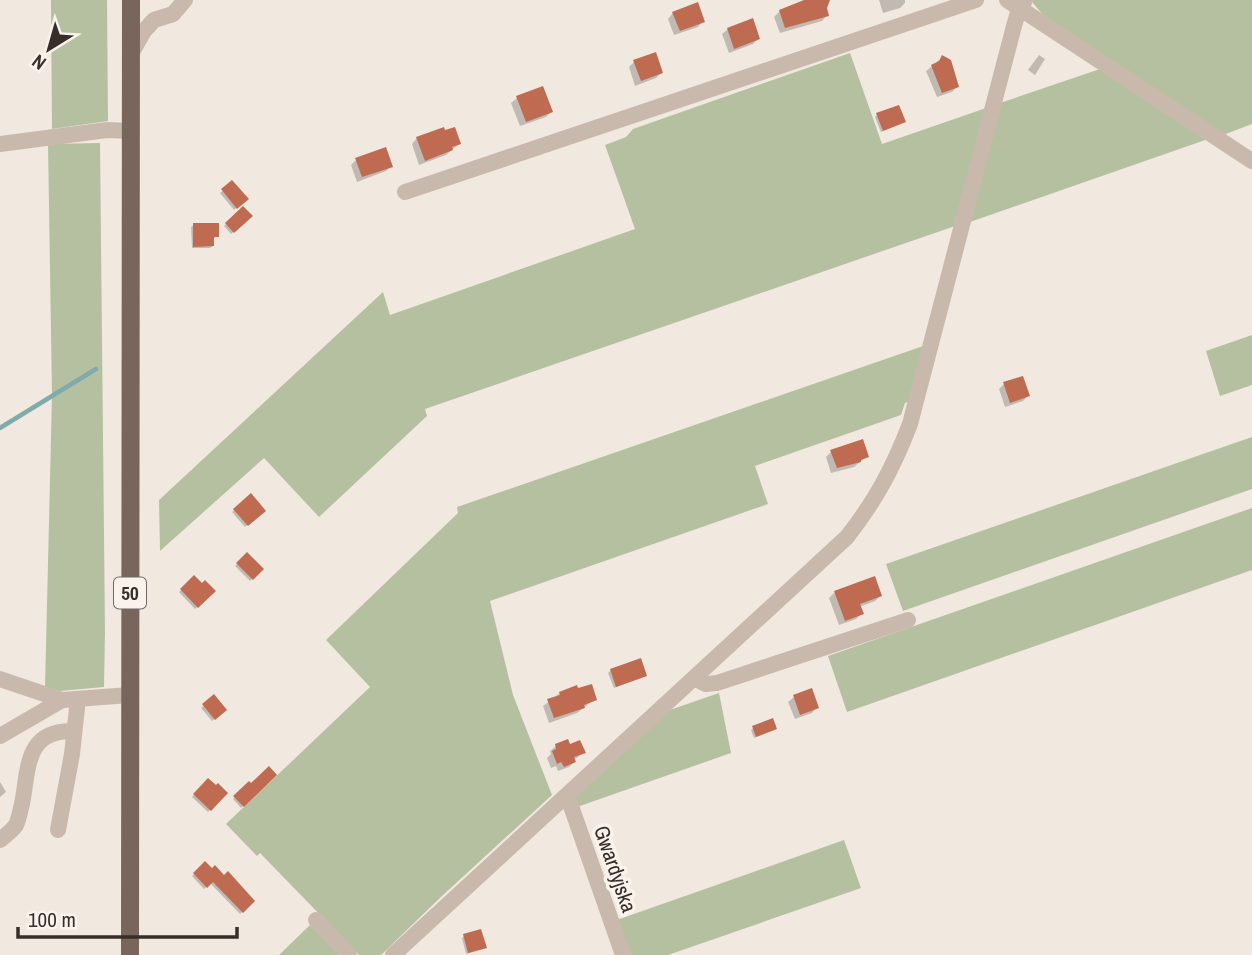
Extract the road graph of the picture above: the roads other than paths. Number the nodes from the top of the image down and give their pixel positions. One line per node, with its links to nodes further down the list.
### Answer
1 (131, 0): 5 (main road, 50)
2 (185, 0): 5 (street)
3 (976, 0): 9 (street)
4 (1017, 3): 8 (street); 11 (street)
5 (131, 54): 6 (main road, 50)
6 (131, 131): 7 (street); 13 (main road, 50)
7 (0, 144)
8 (1252, 160)
9 (405, 192)
10 (908, 620): 11 (street)
11 (694, 678): 17 (street)
12 (0, 680): 14 (street)
13 (130, 695): 14 (street); 21 (main road, 50)
14 (70, 700): 15 (street); 16 (street)
15 (75, 732): 18 (street); 19 (street)
16 (0, 736)
17 (566, 797): 23 (street); 24 (street, Gwardyjska)
18 (58, 830)
19 (0, 840)
20 (316, 920): 22 (street)
21 (130, 955)
22 (349, 955)
23 (393, 955)
24 (623, 955)

